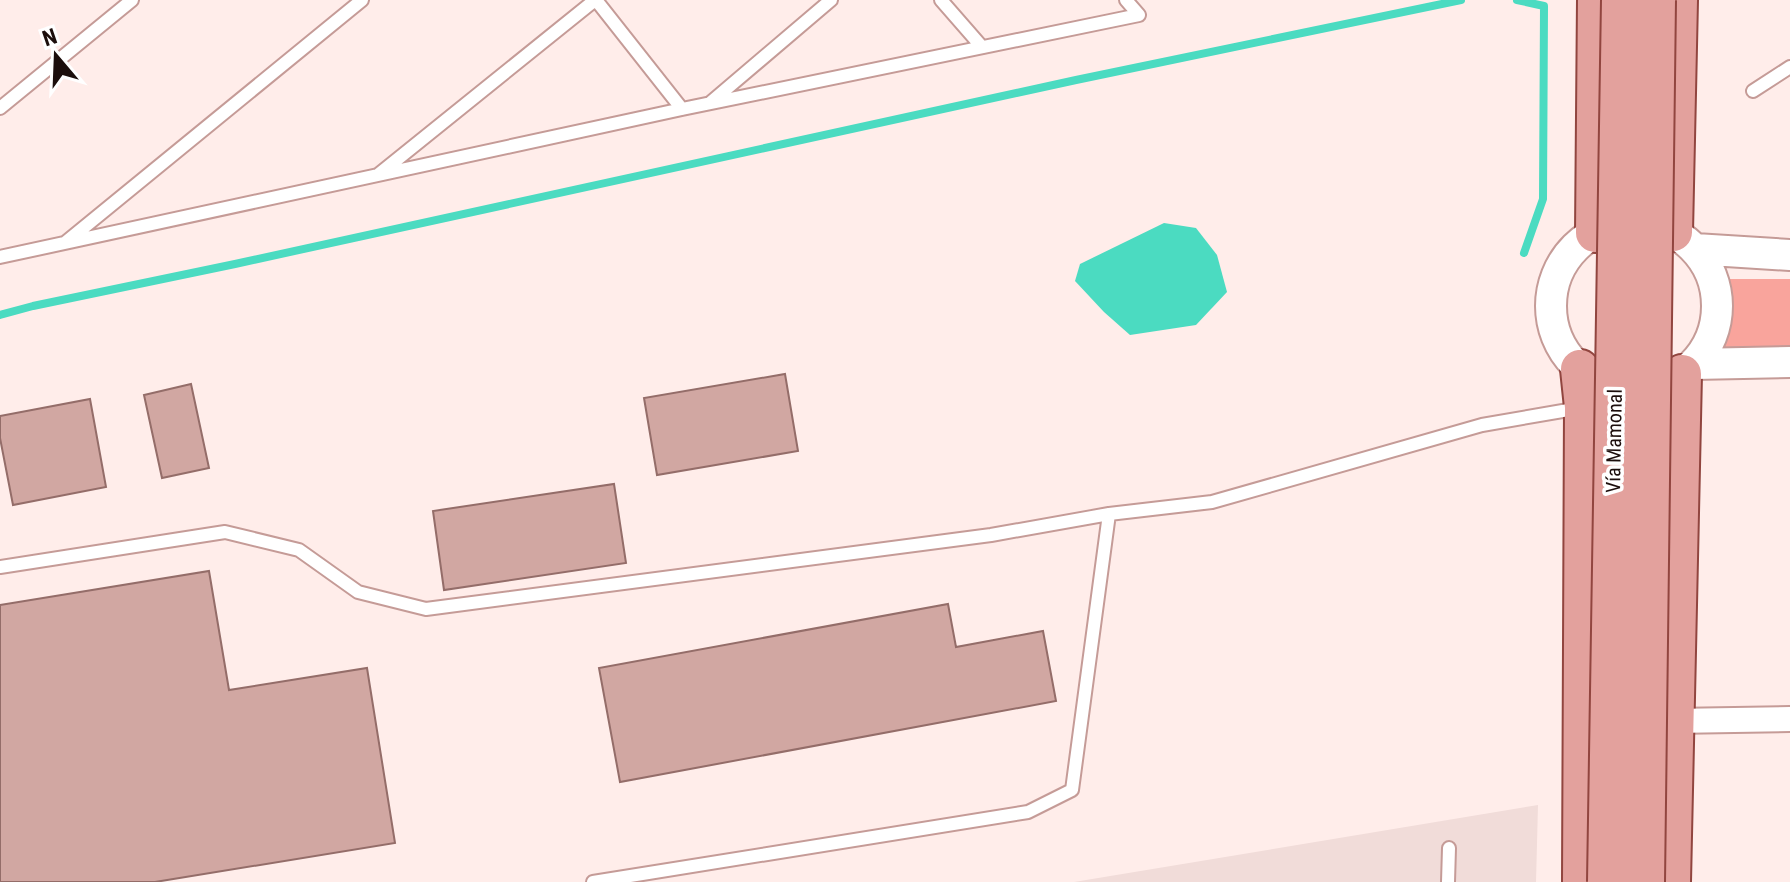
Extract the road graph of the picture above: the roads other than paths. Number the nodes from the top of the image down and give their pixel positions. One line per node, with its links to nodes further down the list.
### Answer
1 (132, 0): 15 (lane)
2 (362, 0): 20 (lane)
3 (596, 0): 16 (lane); 17 (lane)
4 (831, 0): 14 (lane)
5 (941, 0): 11 (lane)
6 (1126, 0): 11 (lane)
7 (1597, 0): 18 (main road)
8 (1621, 0): 35 (main road, Vía Mamonal, bridge)
9 (1656, 0): 36 (main road, Vía Mamonal, bridge)
10 (1678, 0): 19 (main road)
11 (982, 47): 14 (lane)
12 (1790, 67): 13 (lane)
13 (1753, 91)
14 (709, 104): 16 (lane)
15 (0, 108)
16 (682, 109): 17 (lane)
17 (376, 176): 20 (lane)
18 (1595, 233): 19 (street); 24 (street)
19 (1684, 240): 21 (street); 25 (street)
20 (63, 244): 22 (lane)
21 (1790, 255)
22 (0, 257)
23 (1790, 362): 25 (street)
24 (1580, 369): 25 (street); 26 (main road)
25 (1688, 369): 30 (main road)
26 (1584, 407): 27 (lane); 34 (main road)
27 (1109, 514): 28 (lane); 32 (lane)
28 (0, 567)
29 (1790, 719): 30 (street)
30 (1673, 721): 37 (main road)
31 (1449, 848): 33 (lane)
32 (593, 882)
33 (1448, 882)
34 (1582, 882)
35 (1607, 882)
36 (1645, 882)
37 (1671, 882)

